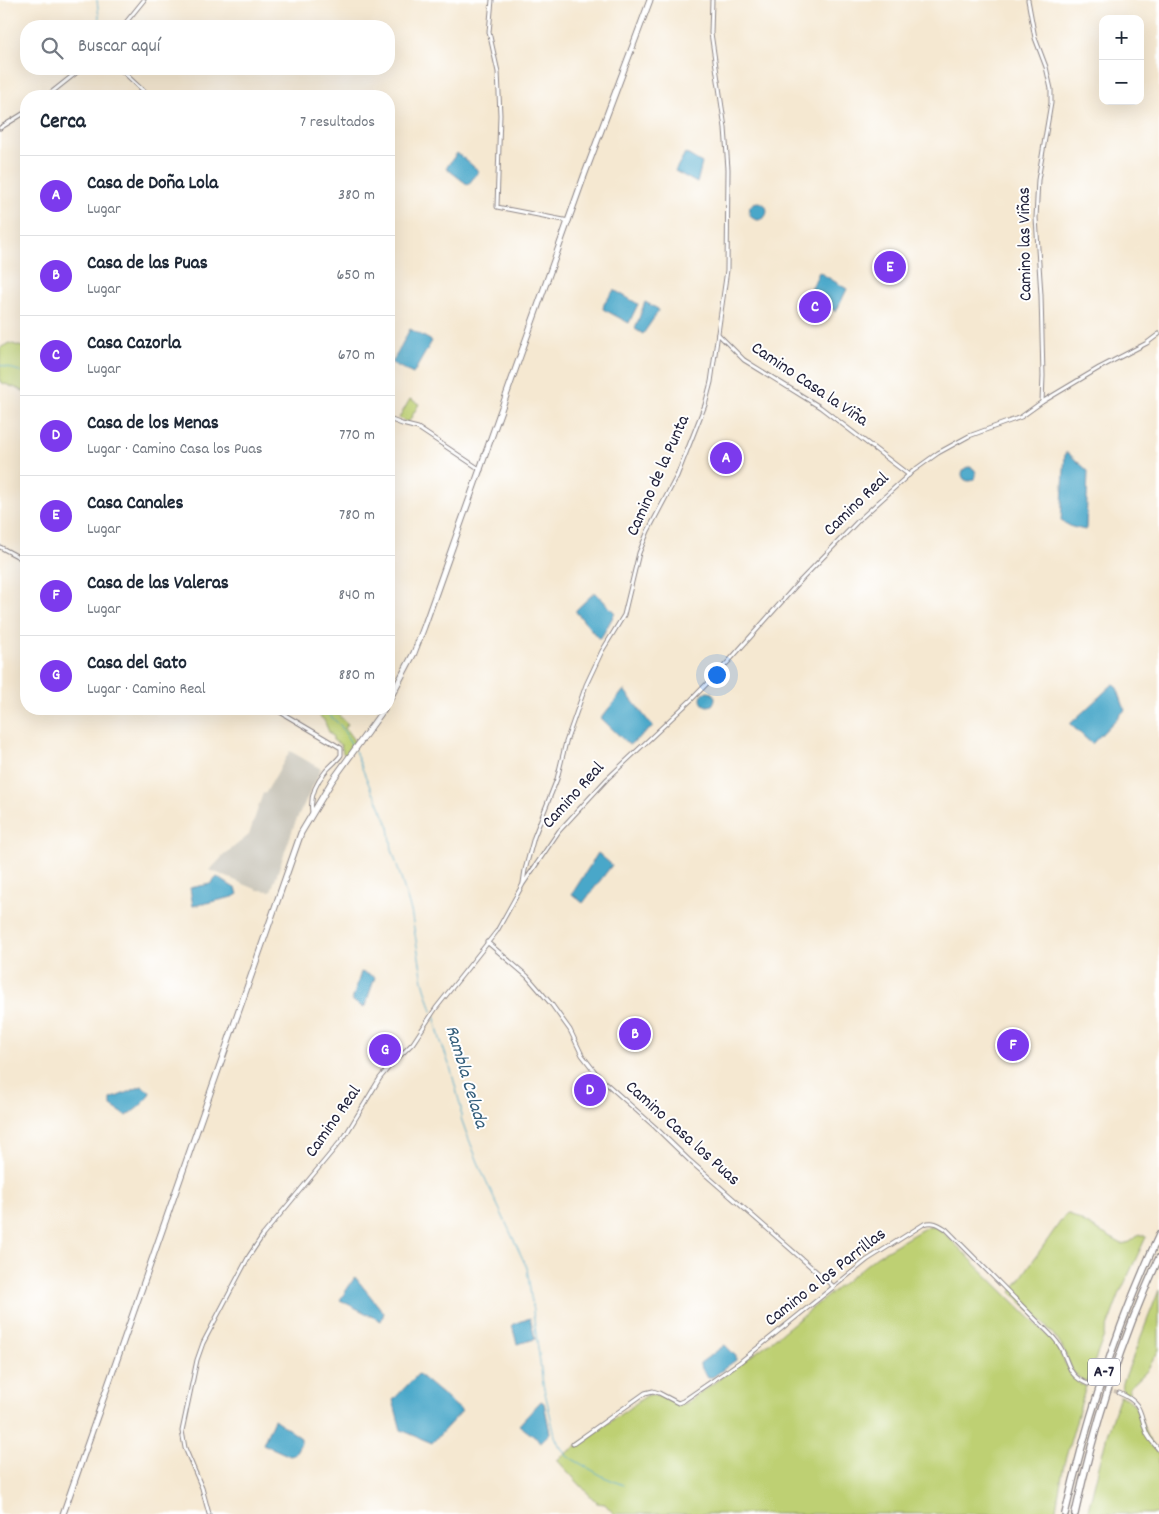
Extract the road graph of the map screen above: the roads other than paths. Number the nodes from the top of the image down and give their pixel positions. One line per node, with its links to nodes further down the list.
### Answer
1 (144, 0): 6 (street)
2 (492, 0): 13 (street)
3 (650, 0): 13 (main road)
4 (712, 0): 14 (street, Camino de la Punta)
5 (1028, 0): 16 (street, Camino las Viñas)
6 (128, 20)
7 (73, 75): 9 (street)
8 (126, 75): 10 (street)
9 (55, 90)
10 (143, 90)
11 (20, 116): 12 (street)
12 (0, 128)
13 (570, 221): 18 (main road)
14 (718, 334): 19 (street, Camino Casa la Viña); 26 (street, Camino de la Punta)
15 (1159, 334): 16 (street, Camino Real)
16 (1042, 402): 19 (street, Camino Real)
17 (395, 421): 18 (street)
18 (481, 470): 22 (main road)
19 (909, 475): 26 (street, Camino Real)
20 (0, 547): 21 (street)
21 (20, 558)
22 (395, 689)
23 (286, 715): 25 (street)
24 (380, 715): 25 (main road)
25 (312, 814): 35 (main road)
26 (523, 884): 27 (street, Camino Real)
27 (487, 942): 30 (street, Camino Casa los Puas); 36 (street, Camino Real)
28 (1159, 1235): 37 (highway, A-7)
29 (1159, 1258): 38 (highway, A-7)
30 (834, 1288): 31 (street, Camino a los Parrillas); 33 (street, Camino a los Parrillas)
31 (1088, 1384)
32 (1119, 1393): 34 (street)
33 (573, 1444)
34 (1159, 1450)
35 (63, 1514)
36 (208, 1514)
37 (1065, 1514)
38 (1075, 1514)

